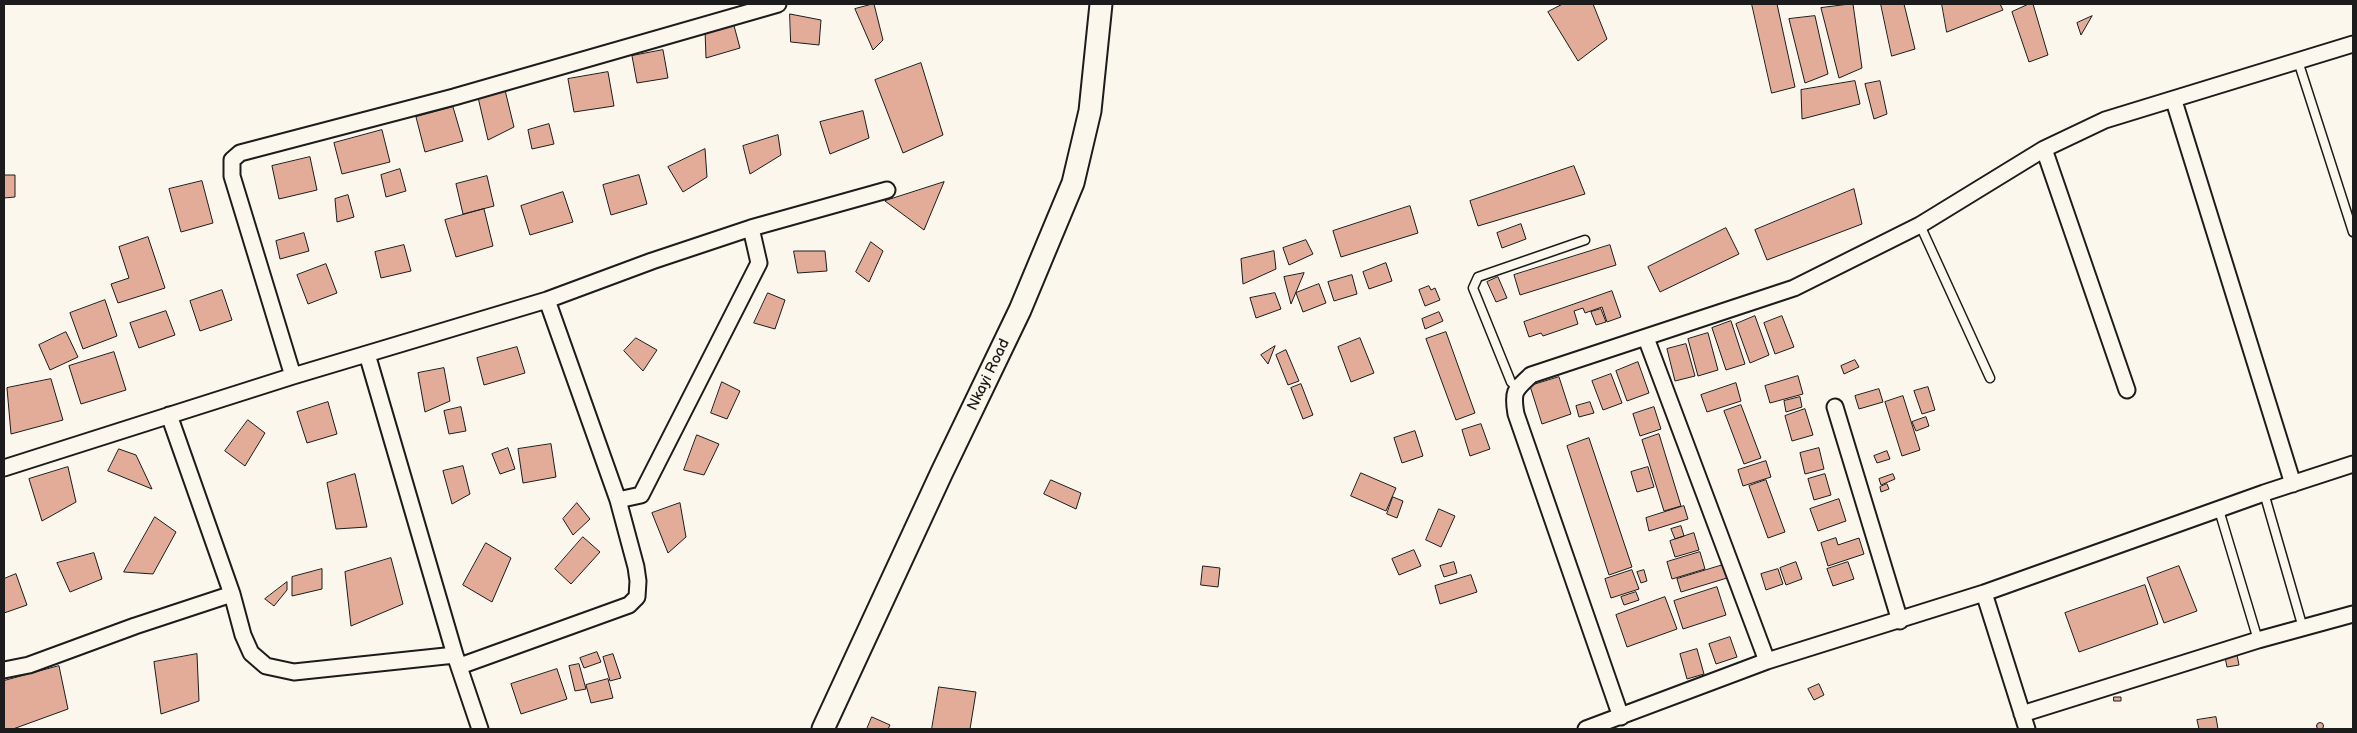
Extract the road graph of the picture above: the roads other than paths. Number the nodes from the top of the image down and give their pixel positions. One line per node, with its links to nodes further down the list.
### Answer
1 (778, 4): 15 (street)
2 (1101, 4): 39 (main road, Nkayi Road)
3 (2353, 44): 4 (street)
4 (2298, 61): 5 (street); 10 (lane)
5 (2174, 101): 6 (street); 23 (street)
6 (2044, 149): 8 (street); 18 (street)
7 (887, 190): 9 (street)
8 (1920, 225): 13 (street); 16 (lane)
9 (751, 228): 12 (street); 25 (street)
10 (2353, 232)
11 (1585, 240): 17 (lane)
12 (547, 300): 14 (street); 25 (street)
13 (1646, 338): 17 (street); 33 (street)
14 (367, 354): 15 (street); 34 (street)
15 (293, 376): 20 (street)
16 (1990, 378)
17 (1517, 388): 37 (street)
18 (2127, 390)
19 (1835, 408): 30 (street)
20 (169, 414): 22 (street); 28 (street)
21 (2353, 464): 23 (street)
22 (4, 468)
23 (2293, 484): 24 (street)
24 (2264, 493): 26 (street); 31 (lane)
25 (618, 500): 34 (street)
26 (2219, 510): 27 (street); 32 (lane)
27 (1984, 593): 30 (street); 36 (street)
28 (232, 594): 34 (street); 35 (street)
29 (2353, 614): 31 (street)
30 (1900, 621): 33 (street)
31 (2303, 628): 32 (street)
32 (2258, 640): 36 (street)
33 (1767, 660): 37 (street)
34 (457, 661): 38 (street)
35 (4, 670)
36 (2022, 714): 41 (street)
37 (1621, 717): 40 (street)
38 (480, 729)
39 (823, 729)
40 (1586, 729)
41 (2026, 729)

